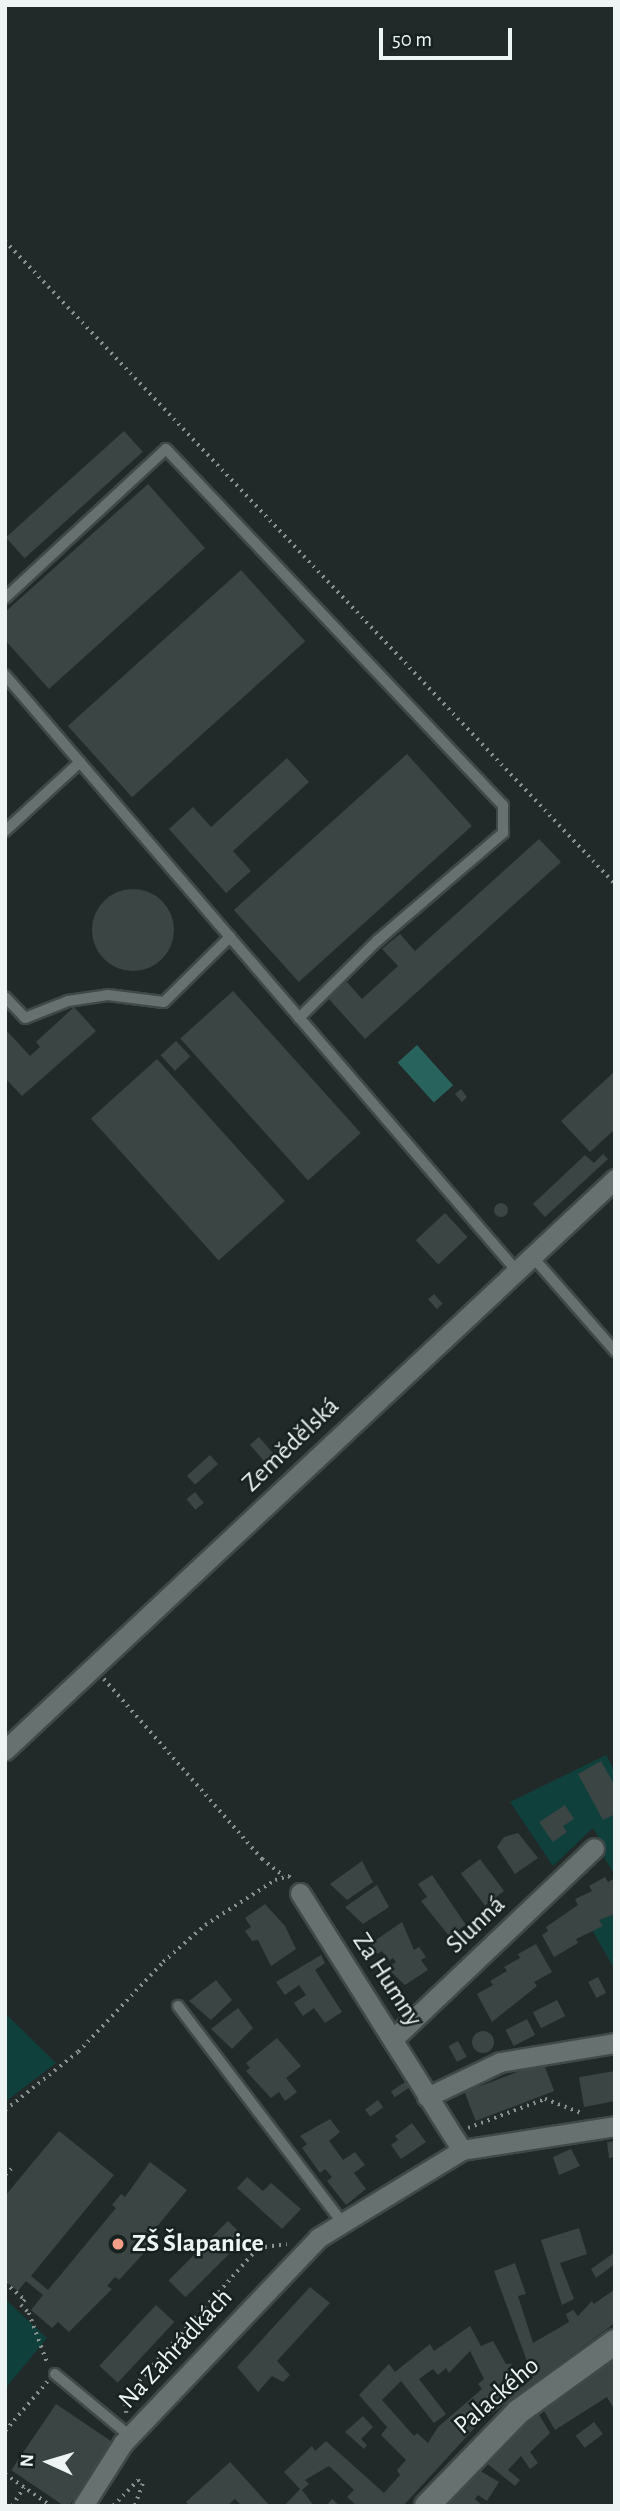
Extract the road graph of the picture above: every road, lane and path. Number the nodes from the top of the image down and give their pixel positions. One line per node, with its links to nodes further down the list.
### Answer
1 (5, 241): 6 (path)
2 (5, 597): 9 (lane)
3 (5, 675): 4 (lane)
4 (80, 762): 5 (lane); 7 (lane)
5 (5, 831)
6 (615, 884)
7 (230, 937): 8 (lane); 9 (lane)
8 (5, 997)
9 (299, 1018): 12 (lane)
10 (615, 1179): 11 (street, Zemědělská)
11 (531, 1255): 12 (street, Zemědělská); 13 (lane)
12 (515, 1269): 14 (street, Zemědělská)
13 (615, 1351)
14 (95, 1667): 15 (street, Zemědělská); 17 (path)
15 (5, 1750)
16 (594, 1848): 20 (street, Slunná)
17 (284, 1876): 18 (path); 23 (path)
18 (300, 1894): 20 (street, Za Humny)
19 (178, 2006): 29 (lane)
20 (394, 2039): 22 (street, Za Humny)
21 (615, 2043): 22 (street)
22 (427, 2097): 26 (street)
23 (5, 2110)
24 (590, 2116): 26 (path)
25 (615, 2126): 26 (street, Na Zahrádkách)
26 (461, 2147): 29 (street, Na Zahrádkách)
27 (12, 2168): 28 (path)
28 (5, 2175)
29 (342, 2223): 30 (street, Na Zahrádkách)
30 (314, 2242): 35 (street, Na Zahrádkách); 35 (path)
31 (5, 2283): 33 (path)
32 (615, 2343): 43 (street, Palackého)
33 (55, 2374): 34 (path); 35 (lane)
34 (5, 2431)
35 (127, 2434): 40 (street, Na Zahrádkách)
36 (5, 2474): 37 (path)
37 (24, 2487): 38 (path); 39 (path)
38 (12, 2506)
39 (51, 2506)
40 (83, 2506)
41 (113, 2506): 42 (path)
42 (135, 2506)
43 (426, 2506)

